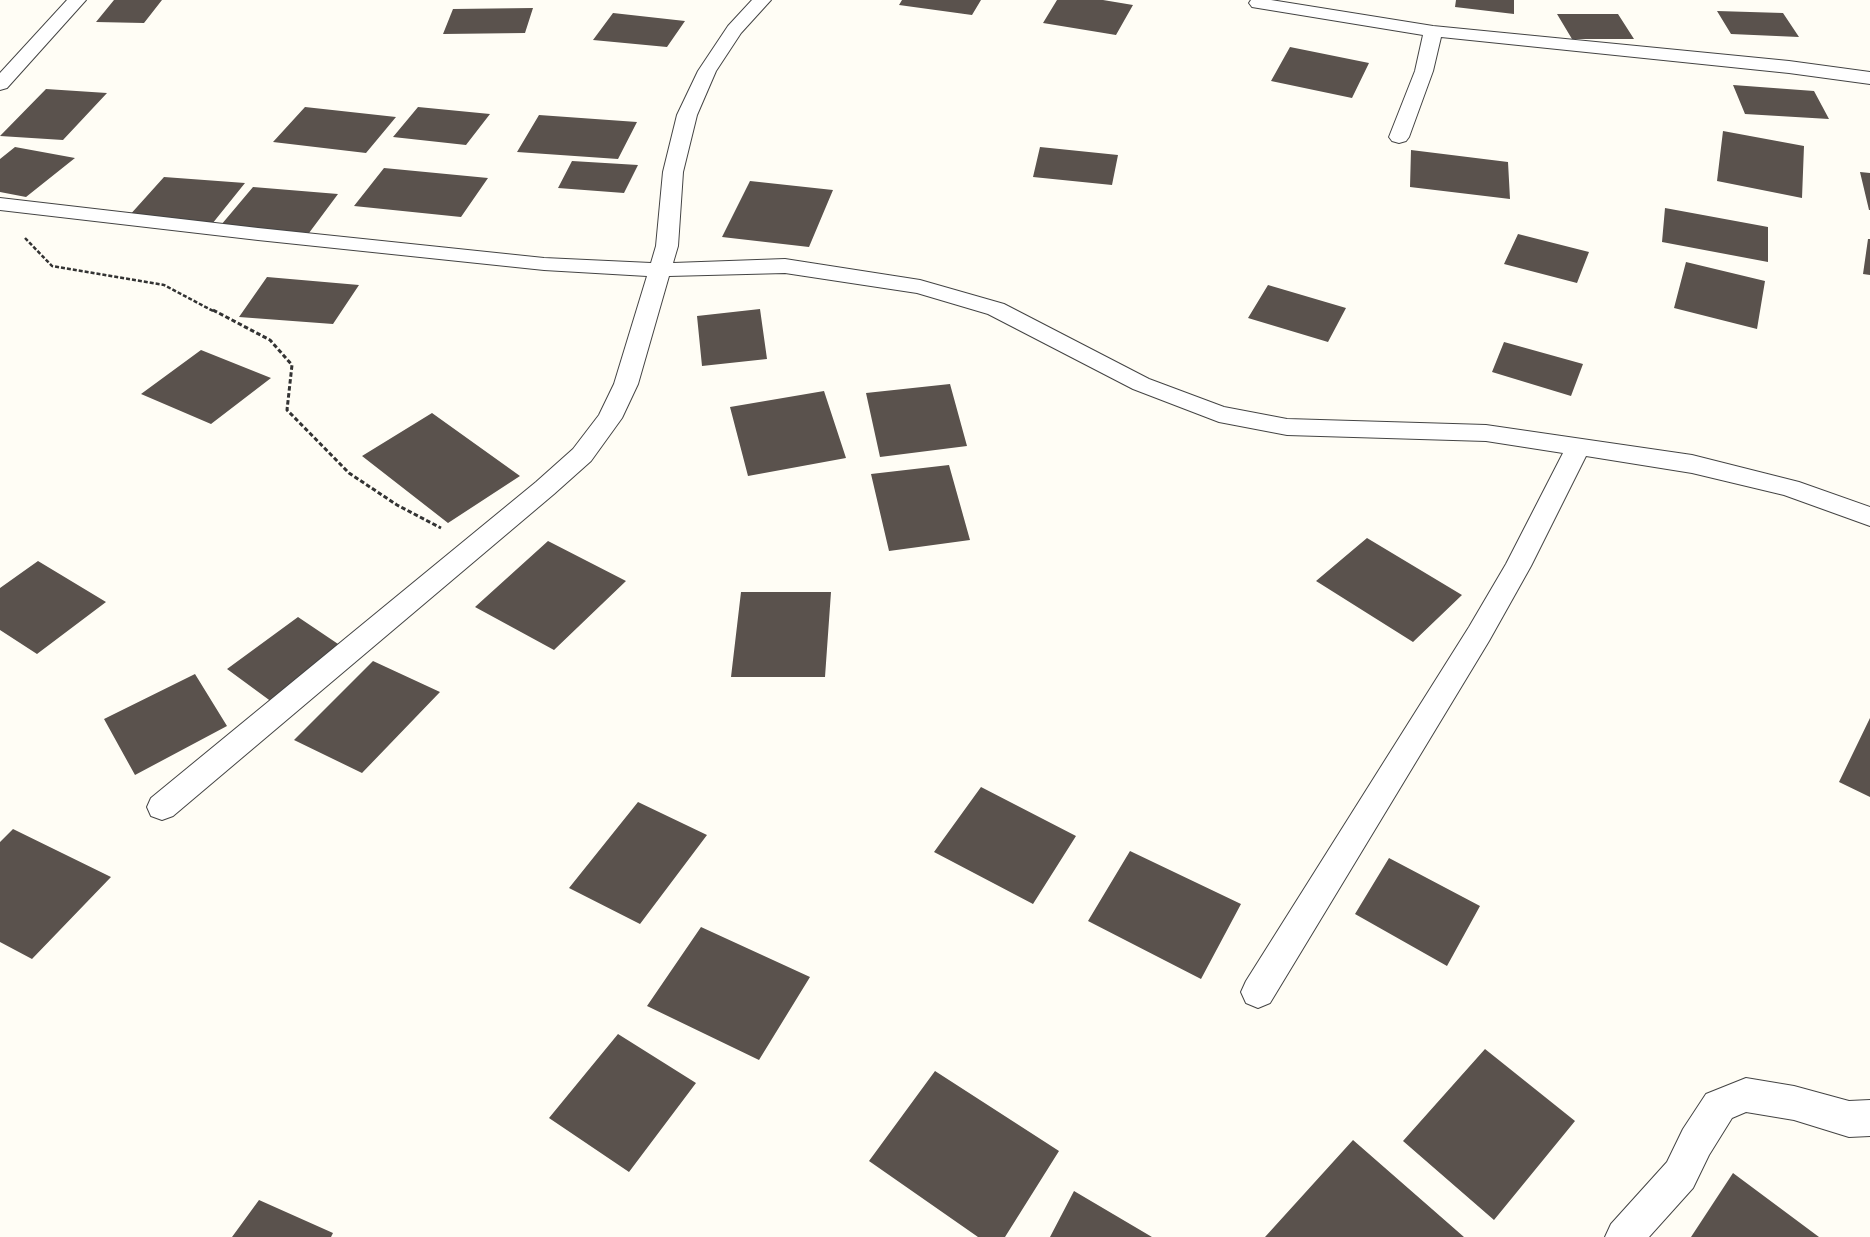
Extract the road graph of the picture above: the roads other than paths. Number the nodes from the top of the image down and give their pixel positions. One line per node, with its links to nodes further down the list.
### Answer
1 (77, 0): 6 (street)
2 (762, 0): 9 (street)
3 (1253, 1): 4 (street)
4 (1433, 31): 5 (street); 7 (street)
5 (1870, 78)
6 (0, 84)
7 (1399, 137)
8 (0, 204): 9 (street)
9 (659, 270): 10 (street); 12 (street)
10 (1579, 446): 11 (street); 13 (street)
11 (1870, 517)
12 (162, 807)
13 (1258, 992)
14 (1870, 1118): 15 (street)
15 (1624, 1237)

